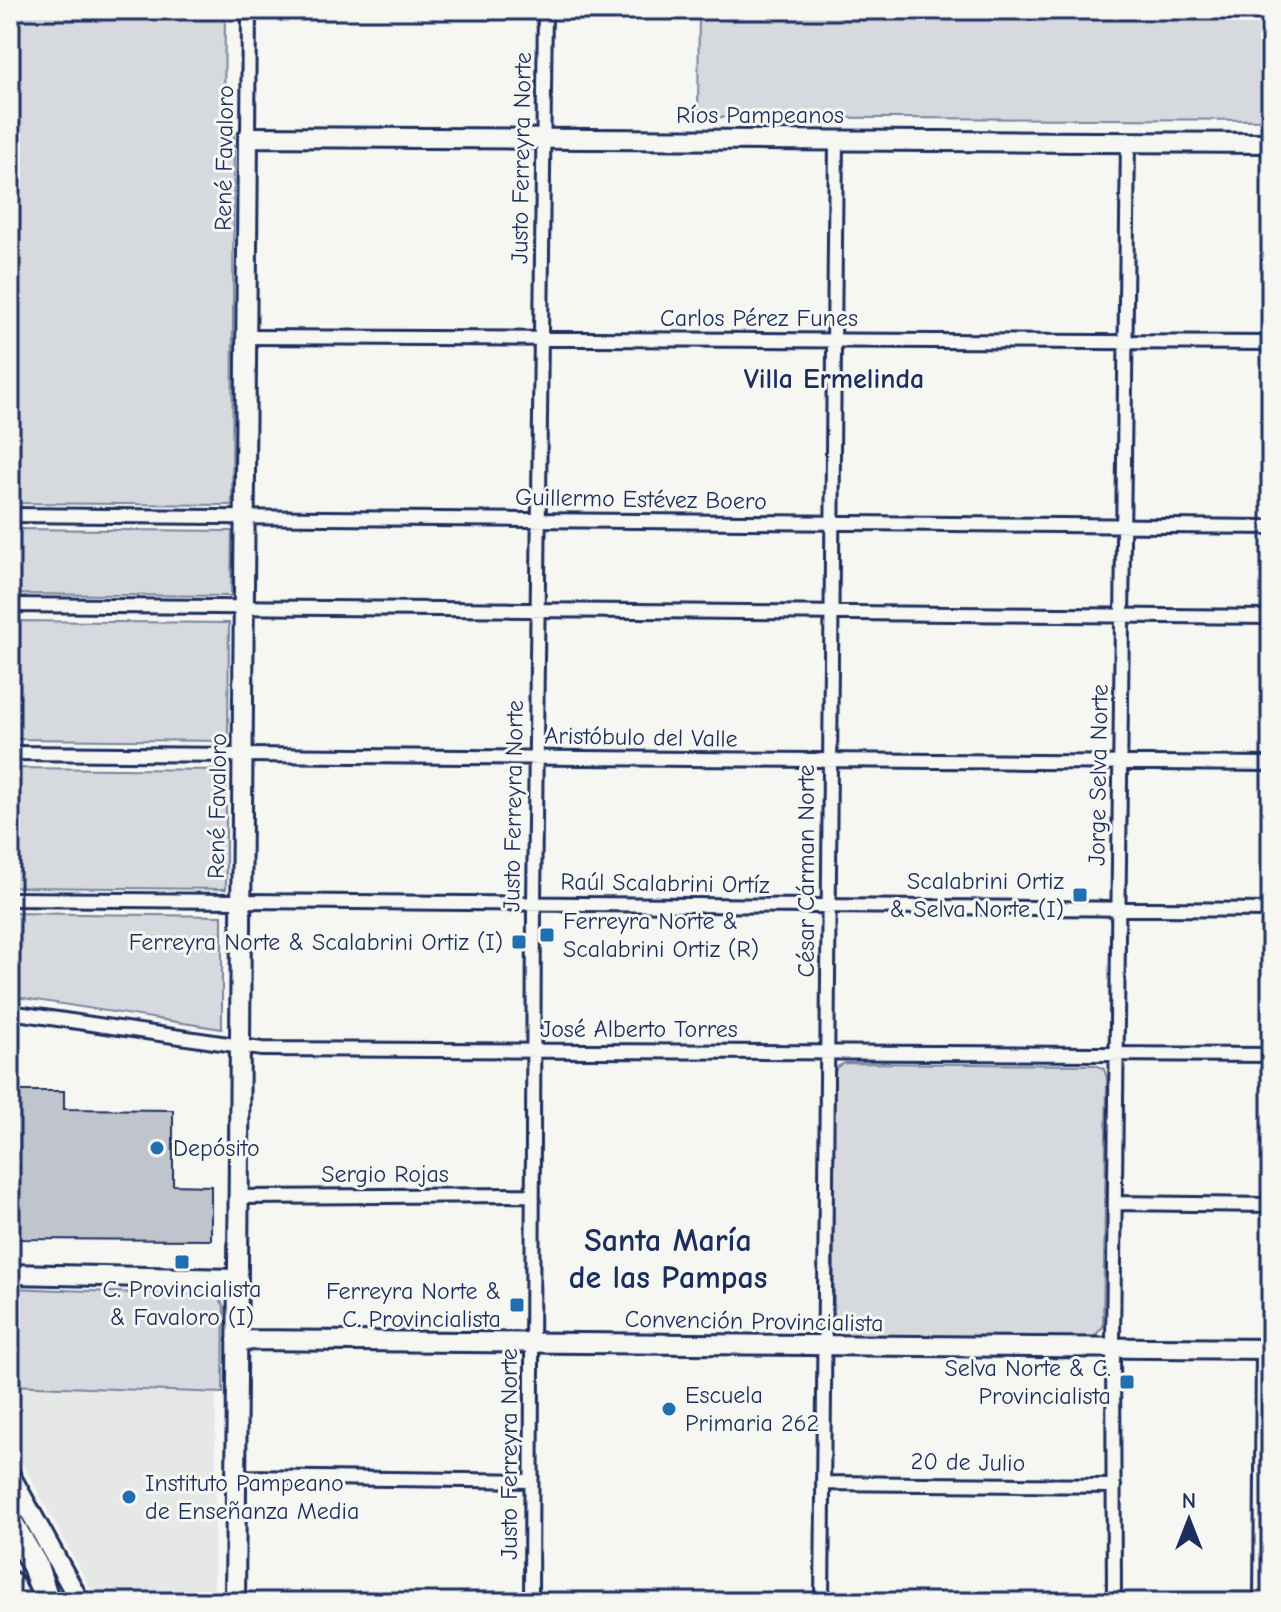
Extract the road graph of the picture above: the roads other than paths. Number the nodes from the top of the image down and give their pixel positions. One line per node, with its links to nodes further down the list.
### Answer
1 (249, 10): 3 (street, René Favaloro)
2 (545, 10): 4 (street, Justo Ferreyra Norte)
3 (248, 137): 4 (street, Ríos Pampeanos); 8 (street, René Favaloro)
4 (543, 138): 5 (street, Ríos Pampeanos); 9 (street, Justo Ferreyra Norte)
5 (836, 140): 6 (street, Ríos Pampeanos); 10 (street, César Cárman Norte)
6 (1128, 141): 7 (street, Ríos Pampeanos); 11 (street, Jorge Selva Norte)
7 (1271, 143)
8 (246, 337): 9 (street, Carlos Pérez Funes); 14 (street, René Favaloro)
9 (541, 338): 10 (street, Carlos Pérez Funes); 15 (street, Justo Ferreyra Norte)
10 (833, 340): 11 (street, Carlos Pérez Funes); 16 (street, César Cárman Norte)
11 (1126, 342): 12 (street, Carlos Pérez Funes); 17 (street, Jorge Selva Norte)
12 (1271, 343)
13 (10, 515): 14 (street, Guillermo Estévez Boero)
14 (244, 517): 15 (street, Guillermo Estévez Boero); 20 (street, René Favaloro)
15 (539, 520): 16 (street, Guillermo Estévez Boero); 21 (street, Justo Ferreyra Norte)
16 (831, 523): 17 (street, Guillermo Estévez Boero); 22 (street, César Cárman Norte)
17 (1123, 526): 18 (street, Guillermo Estévez Boero); 23 (street, Jorge Selva Norte)
18 (1271, 527)
19 (10, 605): 20 (street)
20 (243, 607): 21 (street); 26 (street, René Favaloro)
21 (537, 610): 22 (street); 27 (street, Justo Ferreyra Norte)
22 (830, 613): 23 (street); 28 (street, César Cárman Norte)
23 (1122, 615): 24 (street); 29 (street, Jorge Selva Norte)
24 (1271, 617)
25 (10, 753): 26 (street, Aristóbulo del Valle)
26 (242, 756): 27 (street, Aristóbulo del Valle); 32 (street, René Favaloro)
27 (536, 758): 28 (street, Aristóbulo del Valle); 33 (street, Justo Ferreyra Norte)
28 (829, 760): 29 (street, Aristóbulo del Valle); 34 (street, César Cárman Norte)
29 (1121, 763): 30 (street, Aristóbulo del Valle); 35 (street, Jorge Selva Norte)
30 (1271, 764)
31 (10, 899): 32 (street, Raúl Scalabrini Ortíz)
32 (240, 901): 33 (street, Raúl Scalabrini Ortíz); 38 (street, René Favaloro)
33 (534, 903): 34 (street, Raúl Scalabrini Ortíz); 39 (street, Justo Ferreyra Norte)
34 (828, 906): 35 (street, Raúl Scalabrini Ortíz); 40 (street, César Cárman Norte)
35 (1119, 908): 36 (street, Raúl Scalabrini Ortíz); 41 (street, Jorge Selva Norte)
36 (1271, 910)
37 (10, 1012): 38 (street, José Alberto Torres)
38 (239, 1046): 39 (street, José Alberto Torres); 44 (street, René Favaloro)
39 (533, 1051): 40 (street, José Alberto Torres); 43 (street, Justo Ferreyra Norte)
40 (826, 1052): 41 (street, José Alberto Torres); 51 (street, César Cárman Norte)
41 (1117, 1054): 42 (street, José Alberto Torres); 45 (street, Jorge Selva Norte)
42 (1271, 1055)
43 (532, 1195): 44 (street, Sergio Rojas); 50 (street, Justo Ferreyra Norte)
44 (238, 1197): 48 (street, René Favaloro)
45 (1115, 1203): 46 (street); 52 (street, Jorge Selva Norte)
46 (1271, 1205)
47 (10, 1274): 48 (street)
48 (237, 1279): 49 (street, René Favaloro)
49 (237, 1340): 50 (street, Convención Provincialista); 55 (street, René Favaloro)
50 (532, 1343): 51 (street, Convención Provincialista); 56 (street, Justo Ferreyra Norte)
51 (824, 1346): 52 (street, Convención Provincialista); 57 (street, César Cárman Norte)
52 (1113, 1348): 53 (street, Convención Provincialista); 58 (street, Jorge Selva Norte)
53 (1267, 1349): 71 (street)
54 (10, 1475): 66 (street)
55 (236, 1477): 56 (street); 67 (street, René Favaloro)
56 (531, 1481): 68 (street, Justo Ferreyra Norte)
57 (823, 1483): 58 (street, 20 de Julio); 69 (street, César Cárman Norte)
58 (1114, 1486): 70 (street, Jorge Selva Norte)
59 (10, 1522): 65 (highway)
60 (10, 1545): 64 (highway)
61 (10, 1584): 63 (highway)
62 (1271, 1597): 71 (street)
63 (20, 1602)
64 (41, 1602)
65 (47, 1602)
66 (80, 1602)
67 (235, 1602)
68 (531, 1602)
69 (822, 1602)
70 (1114, 1602)
71 (1260, 1602)

